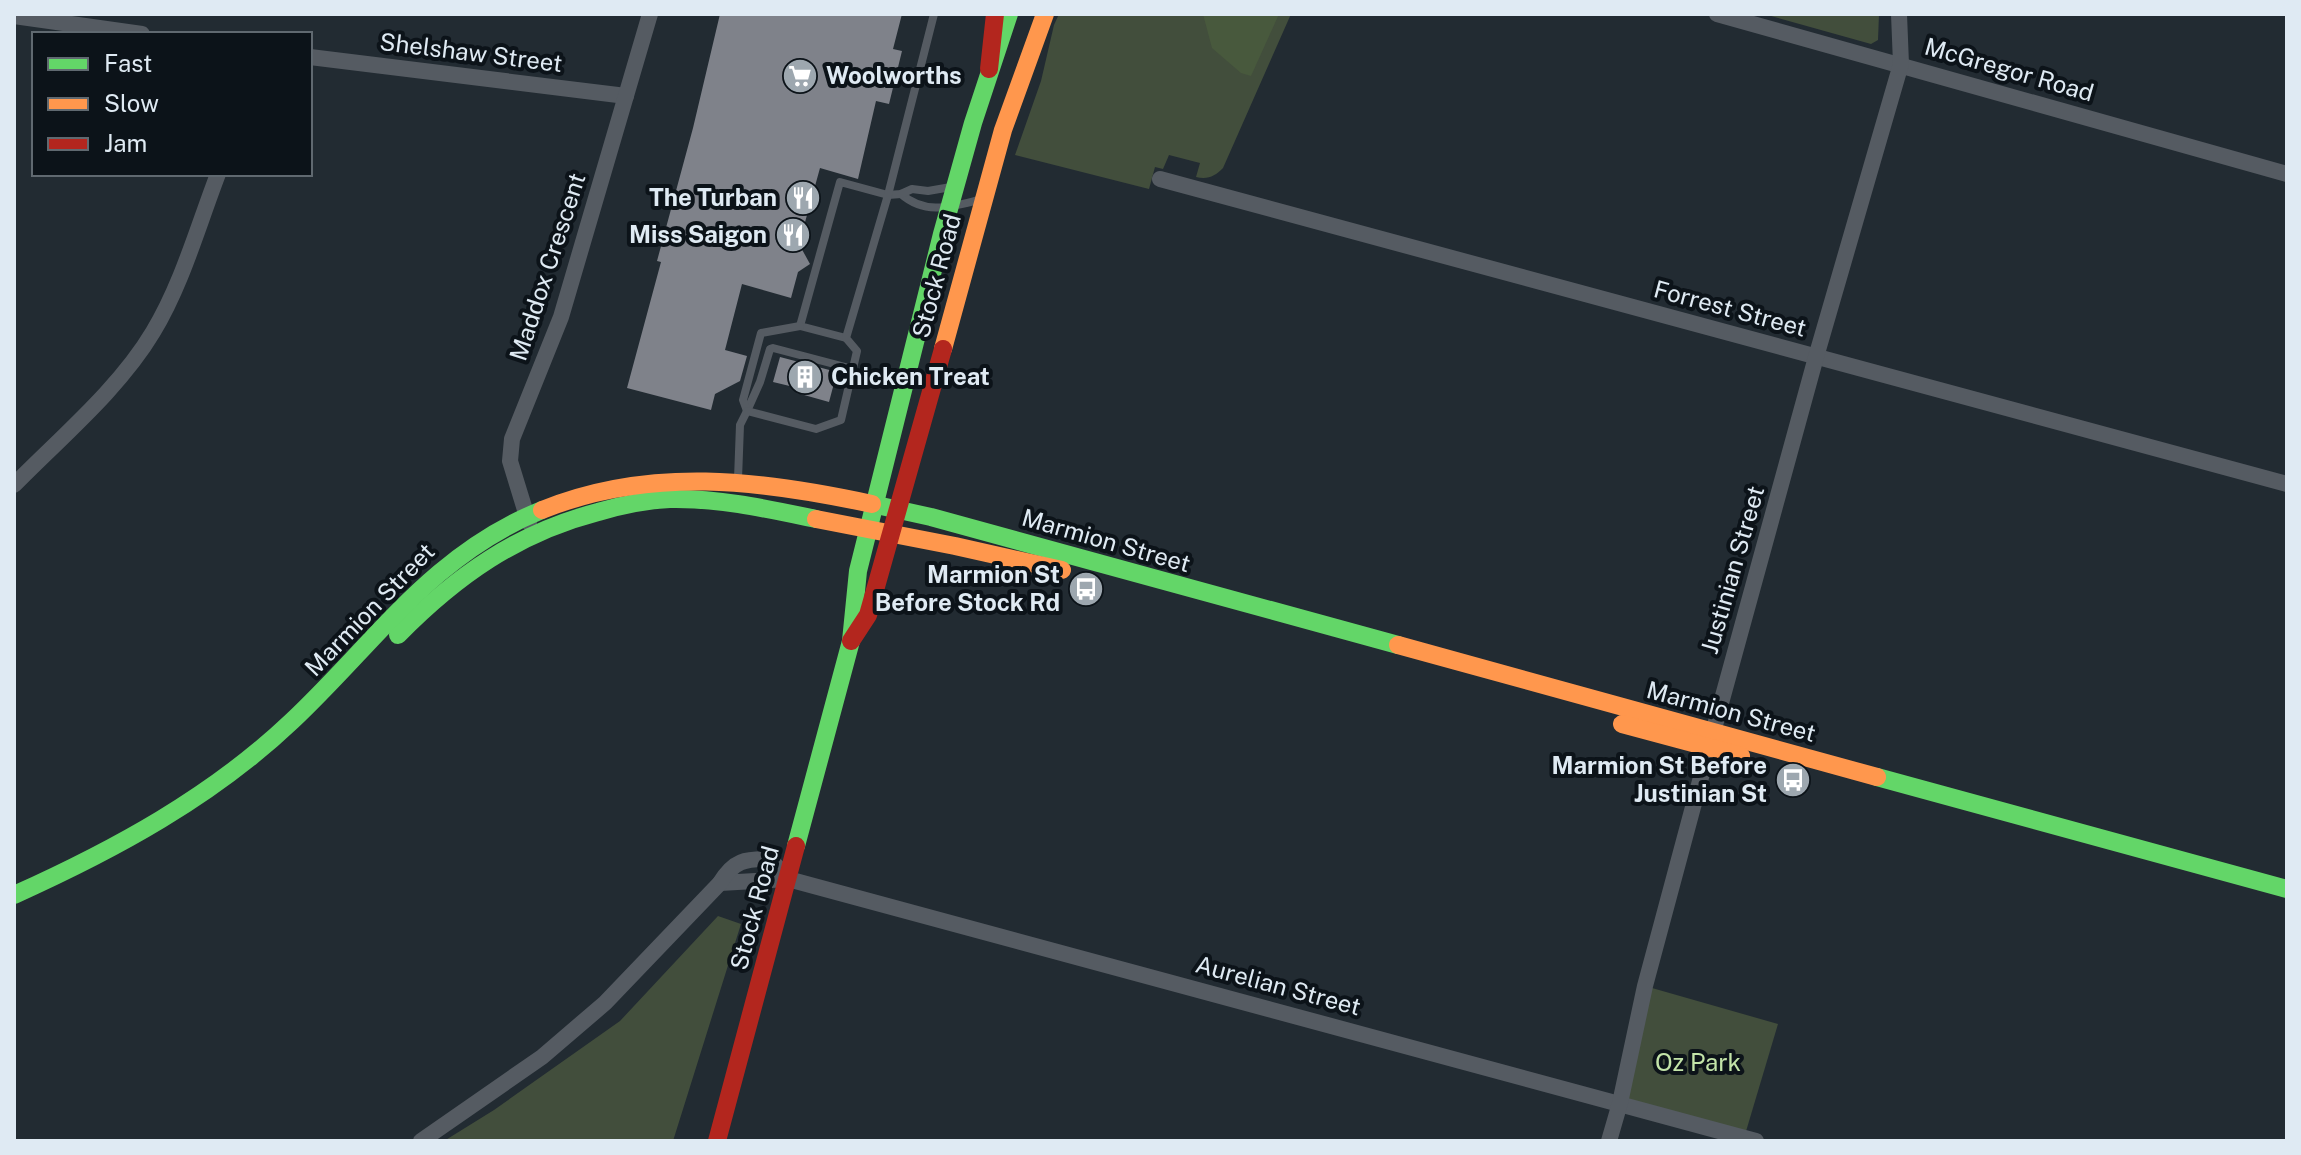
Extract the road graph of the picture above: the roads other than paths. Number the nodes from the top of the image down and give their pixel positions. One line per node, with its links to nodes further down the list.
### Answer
1 (650, 14): 13 (street, Maddox Crescent)
2 (934, 14): 19 (lane)
3 (995, 14): 12 (main road)
4 (1009, 14): 12 (main road, Stock Road)
5 (1045, 14): 20 (main road, Stock Road)
6 (1717, 14): 11 (street, McGregor Road)
7 (1899, 14): 11 (street, Justinian Street)
8 (14, 16): 9 (street)
9 (128, 32)
10 (312, 57): 13 (street, Shelshaw Street)
11 (1901, 64): 14 (street, McGregor Road); 24 (street, Justinian Street)
12 (989, 69): 17 (main road, Stock Road)
13 (626, 96): 33 (street, Maddox Crescent)
14 (2287, 174)
15 (217, 176): 29 (street)
16 (1160, 179): 24 (street, Forrest Street)
17 (953, 187): 18 (lane); 21 (main road, Stock Road)
18 (901, 194): 19 (lane); 21 (lane)
19 (888, 195): 22 (lane); 23 (lane)
20 (983, 198): 21 (lane); 32 (main road, Stock Road)
21 (947, 208): 31 (main road, Stock Road)
22 (800, 326): 23 (lane); 26 (lane)
23 (846, 338): 25 (lane)
24 (1816, 357): 28 (street, Forrest Street); 37 (street, Justinian Street)
25 (853, 369): 26 (lane); 26 (lane)
26 (747, 411): 27 (lane)
27 (738, 482): 30 (lane); 31 (main road, Marmion Street); 33 (main road, Marmion Street)
28 (2287, 484)
29 (14, 485)
30 (736, 504): 33 (main road, Marmion Street); 34 (main road, Marmion Street)
31 (875, 505): 32 (main road, Marmion Street); 34 (main road, Stock Road)
32 (898, 510): 35 (main road, Stock Road); 37 (main road, Marmion Street)
33 (530, 524): 40 (main road, Marmion Street); 42 (main road, Marmion Street)
34 (869, 528): 35 (main road, Marmion Street); 36 (main road, Stock Road)
35 (892, 533): 36 (main road, Stock Road); 37 (main road, Marmion Street)
36 (851, 641): 38 (main road, Stock Road)
37 (1711, 740): 39 (main road, Marmion Street); 41 (main road, Marmion Street); 43 (street, Justinian Street)
38 (788, 879): 43 (street, Aurelian Street); 44 (street, Aurelian Street); 45 (main road, Stock Road)
39 (2287, 889)
40 (14, 895)
41 (2287, 905)
42 (14, 912)
43 (1620, 1103): 46 (street, Justinian Street); 47 (street, Aurelian Street)
44 (421, 1141)
45 (717, 1141)
46 (1609, 1141)
47 (1756, 1141)

